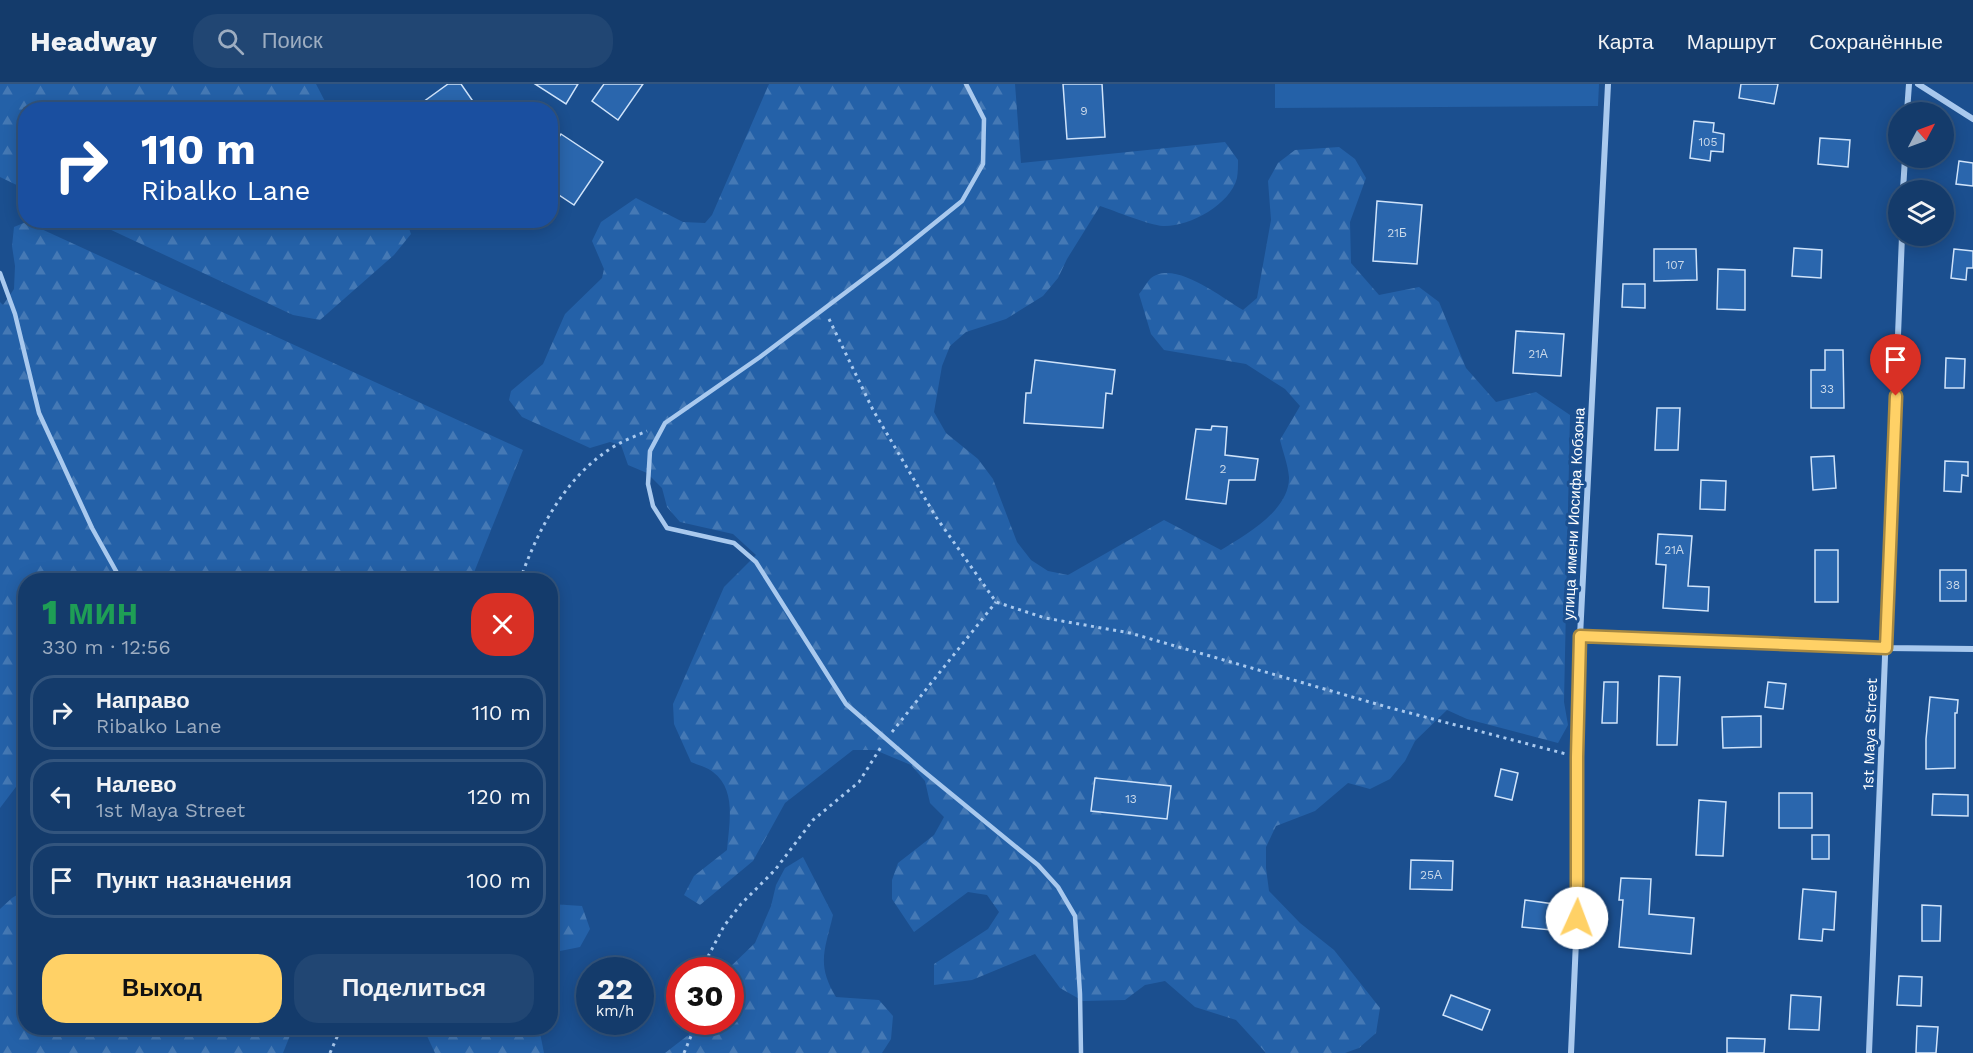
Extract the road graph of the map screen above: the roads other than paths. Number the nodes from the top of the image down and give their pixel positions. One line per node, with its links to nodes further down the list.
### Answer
1 (966, 84): 15 (lane)
2 (1608, 84): 12 (street, улица имени Иосифа Кобзона)
3 (1909, 84): 5 (street)
4 (1918, 84): 6 (street)
5 (1908, 102)
6 (1973, 119)
7 (1902, 246): 13 (street, 1st Maya Street)
8 (0, 273): 9 (lane)
9 (7, 293): 10 (lane); 11 (lane)
10 (0, 294)
11 (117, 573)
12 (1580, 636): 13 (street); 16 (street, улица имени Иосифа Кобзона)
13 (1886, 648): 14 (street); 17 (street, 1st Maya Street)
14 (1973, 649)
15 (1081, 1053)
16 (1571, 1053)
17 (1869, 1053)

